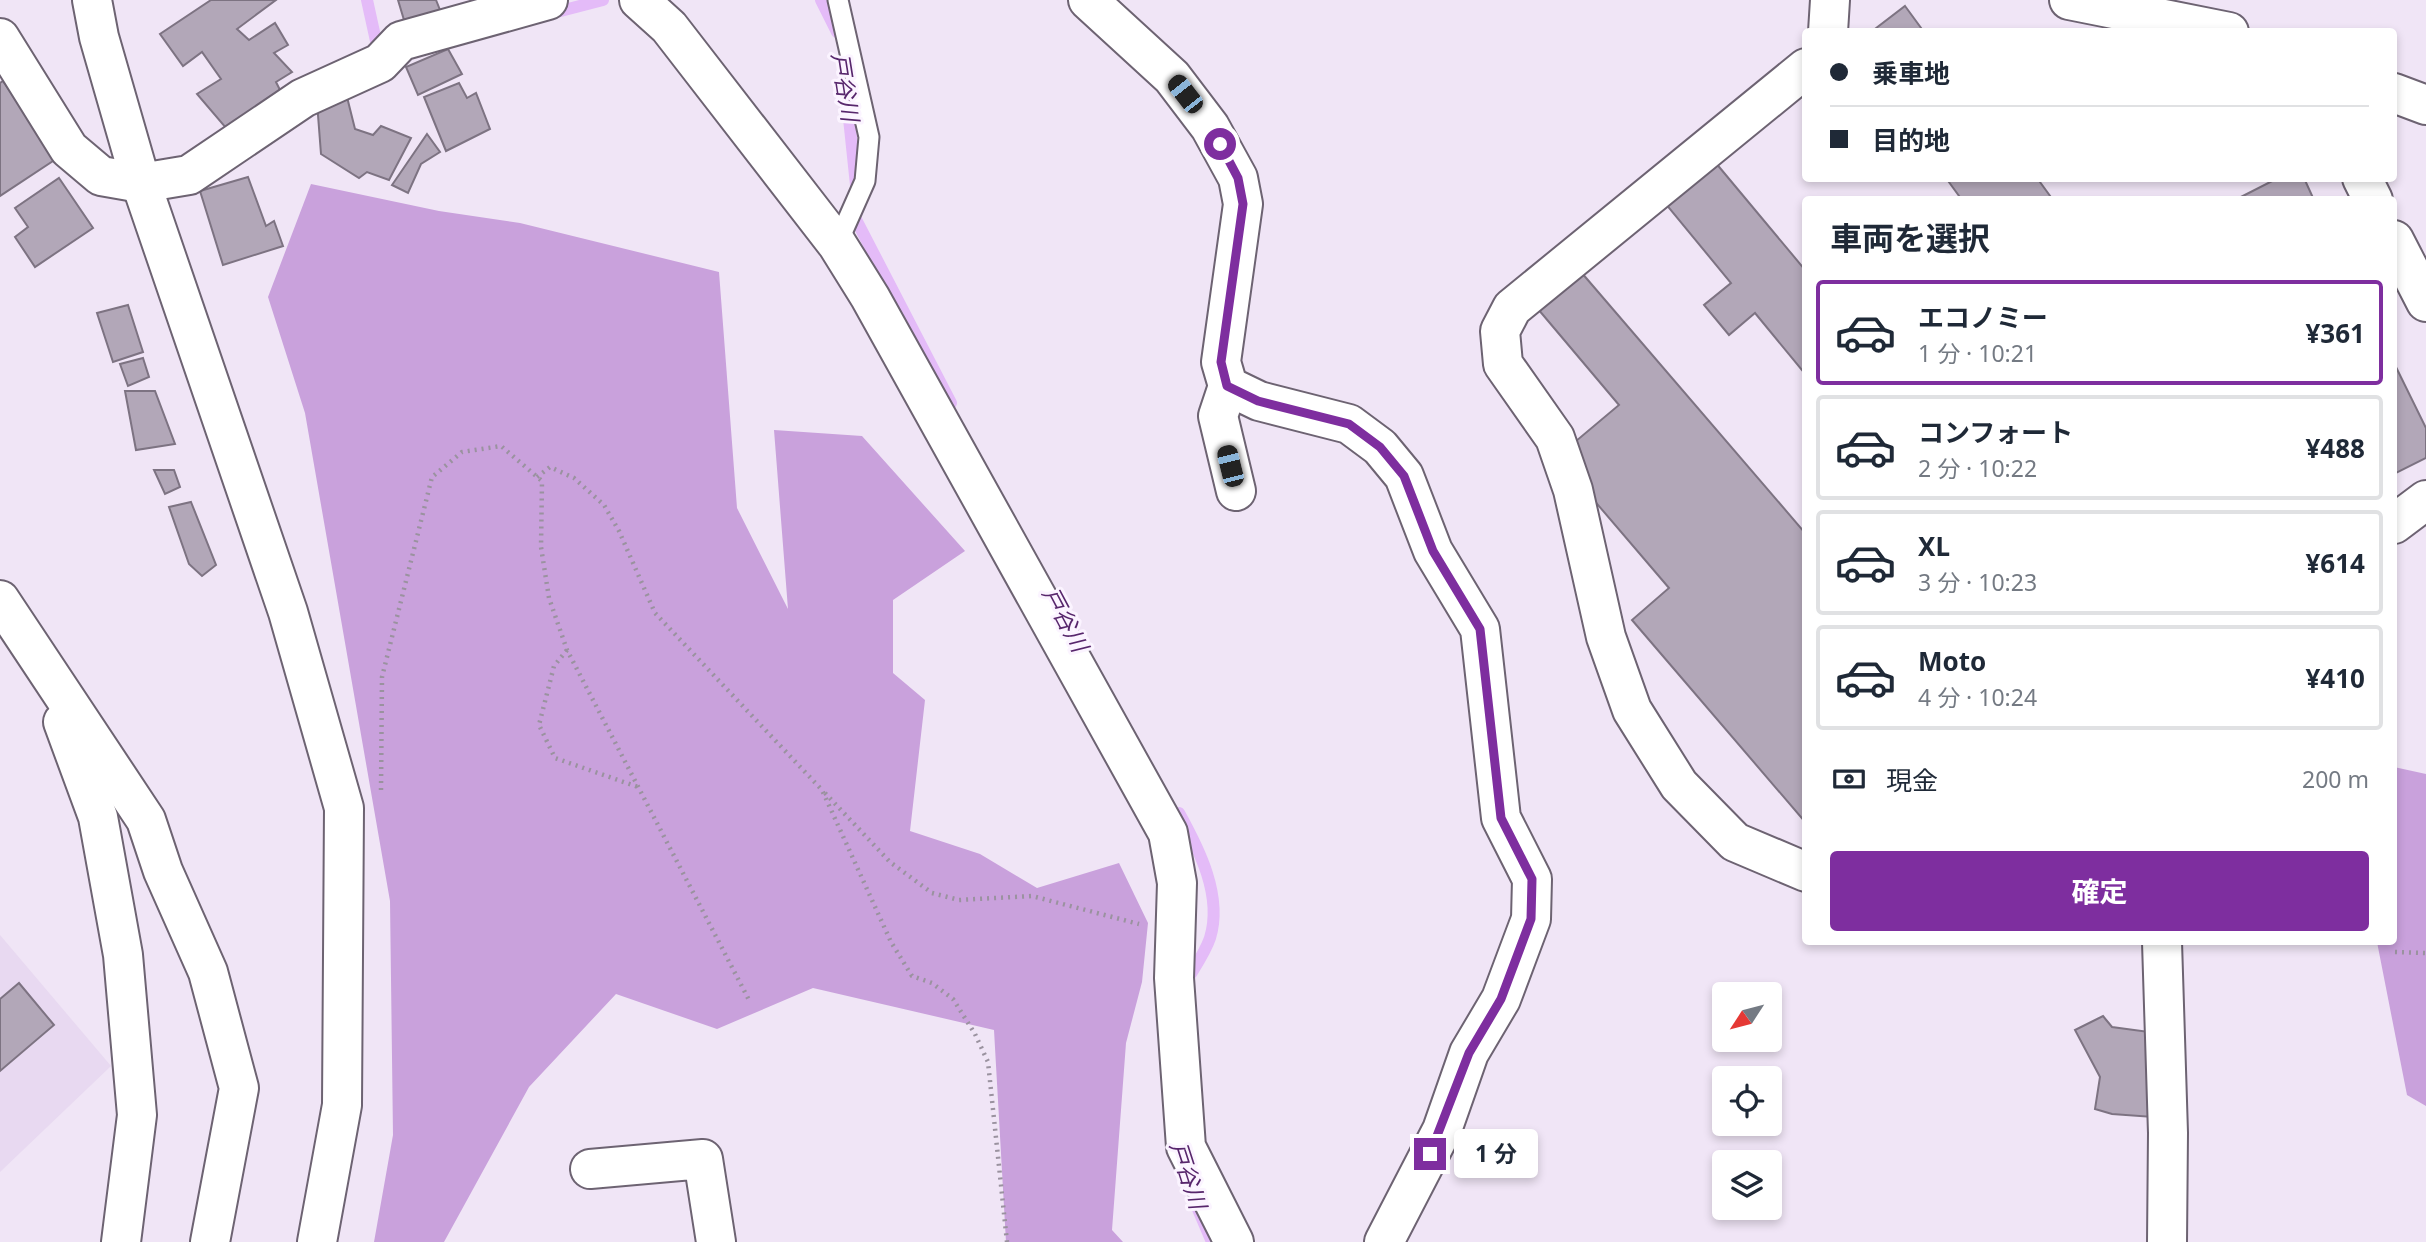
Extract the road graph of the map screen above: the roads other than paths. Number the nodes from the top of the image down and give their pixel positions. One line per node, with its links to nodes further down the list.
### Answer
1 (92, 0): 14 (street)
2 (548, 0): 14 (street)
3 (639, 0): 15 (street)
4 (838, 0): 15 (lane)
5 (1088, 0): 18 (street)
6 (1830, 0): 8 (street)
7 (2069, 0): 9 (street)
8 (1828, 28)
9 (2209, 28)
10 (0, 38): 14 (street)
11 (1802, 71): 24 (street)
12 (2397, 94): 13 (street)
13 (2426, 105)
14 (141, 183): 29 (street)
15 (842, 236): 31 (street)
16 (2397, 246): 17 (street)
17 (2426, 302)
18 (1227, 386): 19 (street); 32 (street)
19 (1236, 491)
20 (2426, 500): 21 (street)
21 (2397, 522)
22 (0, 600): 23 (street)
23 (41, 661): 27 (street); 28 (street)
24 (1802, 870)
25 (2162, 945): 33 (street)
26 (590, 1169): 30 (street)
27 (121, 1242)
28 (210, 1242)
29 (317, 1242)
30 (716, 1242)
31 (1234, 1242)
32 (1384, 1242)
33 (2167, 1242)

